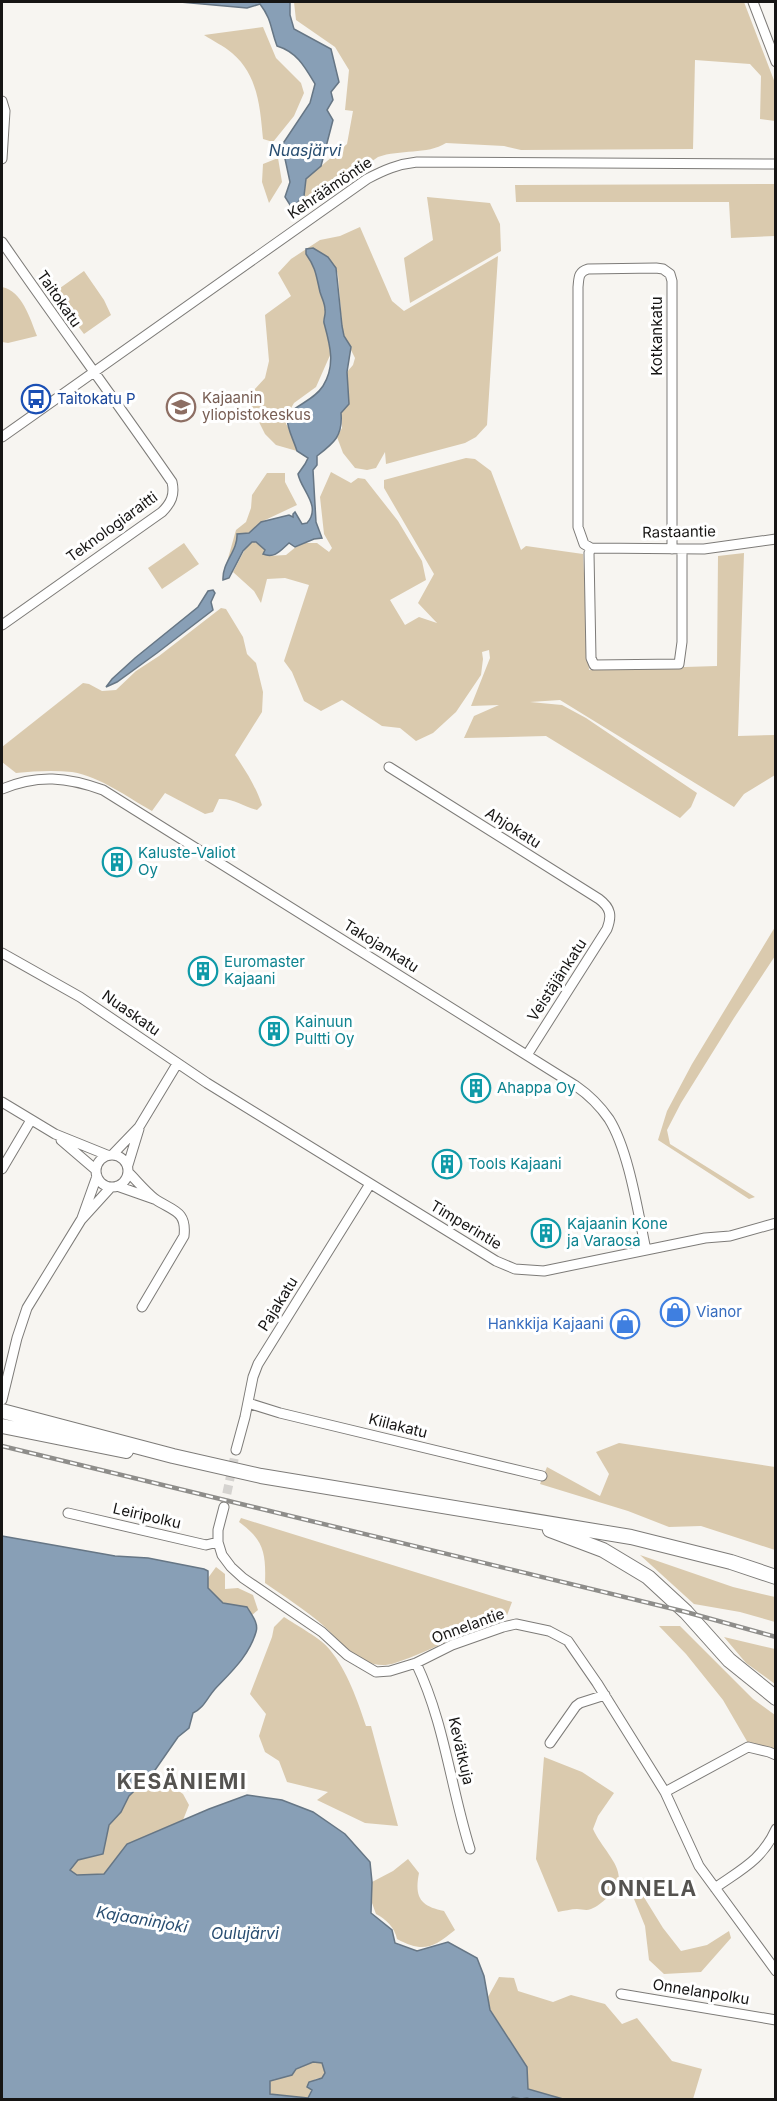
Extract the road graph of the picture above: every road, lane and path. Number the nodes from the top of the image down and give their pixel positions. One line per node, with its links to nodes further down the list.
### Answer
1 (753, 2): 2 (street)
2 (776, 62)
3 (2, 101): 4 (street)
4 (2, 159)
5 (776, 164): 7 (street, Kehräämöntie)
6 (2, 242): 7 (street, Taitokatu)
7 (94, 371): 8 (street, Kehräämöntie); 13 (street, Teknologiaraitti)
8 (2, 437)
9 (776, 539): 12 (street, Rastaantie)
10 (587, 546): 11 (street, Rastaantie); 11 (street, Kotkankatu); 12 (street)
11 (672, 549): 12 (street, Rastaantie)
12 (682, 549)
13 (2, 625)
14 (389, 767): 16 (street, Ahjokatu)
15 (2, 789): 18 (street, Takojankatu)
16 (610, 921): 18 (street, Veistäjänkatu)
17 (2, 953): 19 (street, Nuaskatu)
18 (527, 1055): 33 (street, Takojankatu)
19 (177, 1064): 22 (street); 28 (street, Timperintie)
20 (2, 1102): 21 (street)
21 (31, 1120): 23 (street); 25 (street)
22 (139, 1127): 24 (street); 26 (street)
23 (55, 1134): 24 (street); 27 (street)
24 (110, 1155): 26 (street); 27 (street)
25 (2, 1169)
26 (128, 1169): 29 (street); 30 (street)
27 (97, 1173): 29 (street); 31 (street)
28 (370, 1184): 33 (street, Timperintie); 36 (street, Pajakatu)
29 (114, 1186): 30 (street); 31 (street)
30 (156, 1199): 34 (street)
31 (81, 1220): 35 (street)
32 (776, 1223): 33 (street, Timperintie)
33 (646, 1250)
34 (142, 1307)
35 (2, 1400)
36 (248, 1402): 39 (street, Pajakatu); 41 (street, Kiilakatu)
37 (2, 1411): 40 (highway)
38 (2, 1426): 40 (highway)
39 (236, 1450)
40 (173, 1456): 44 (highway)
41 (542, 1476)
42 (224, 1507): 45 (street)
43 (68, 1513): 45 (street, Leiripolku)
44 (525, 1520): 46 (highway); 49 (highway)
45 (218, 1542): 47 (street, Onnelantie)
46 (776, 1577)
47 (416, 1663): 48 (street, Onnelantie); 54 (street, Kevätkuja)
48 (605, 1695): 50 (street); 52 (street, Onnelantie)
49 (776, 1698)
50 (550, 1743)
51 (776, 1755): 52 (street)
52 (665, 1792): 55 (street, Onnelantie)
53 (776, 1829): 55 (street)
54 (470, 1849)
55 (715, 1888): 56 (street, Onnelantie)
56 (776, 1971)
57 (621, 1994): 58 (street, Onnelanpolku)
58 (776, 2020)

